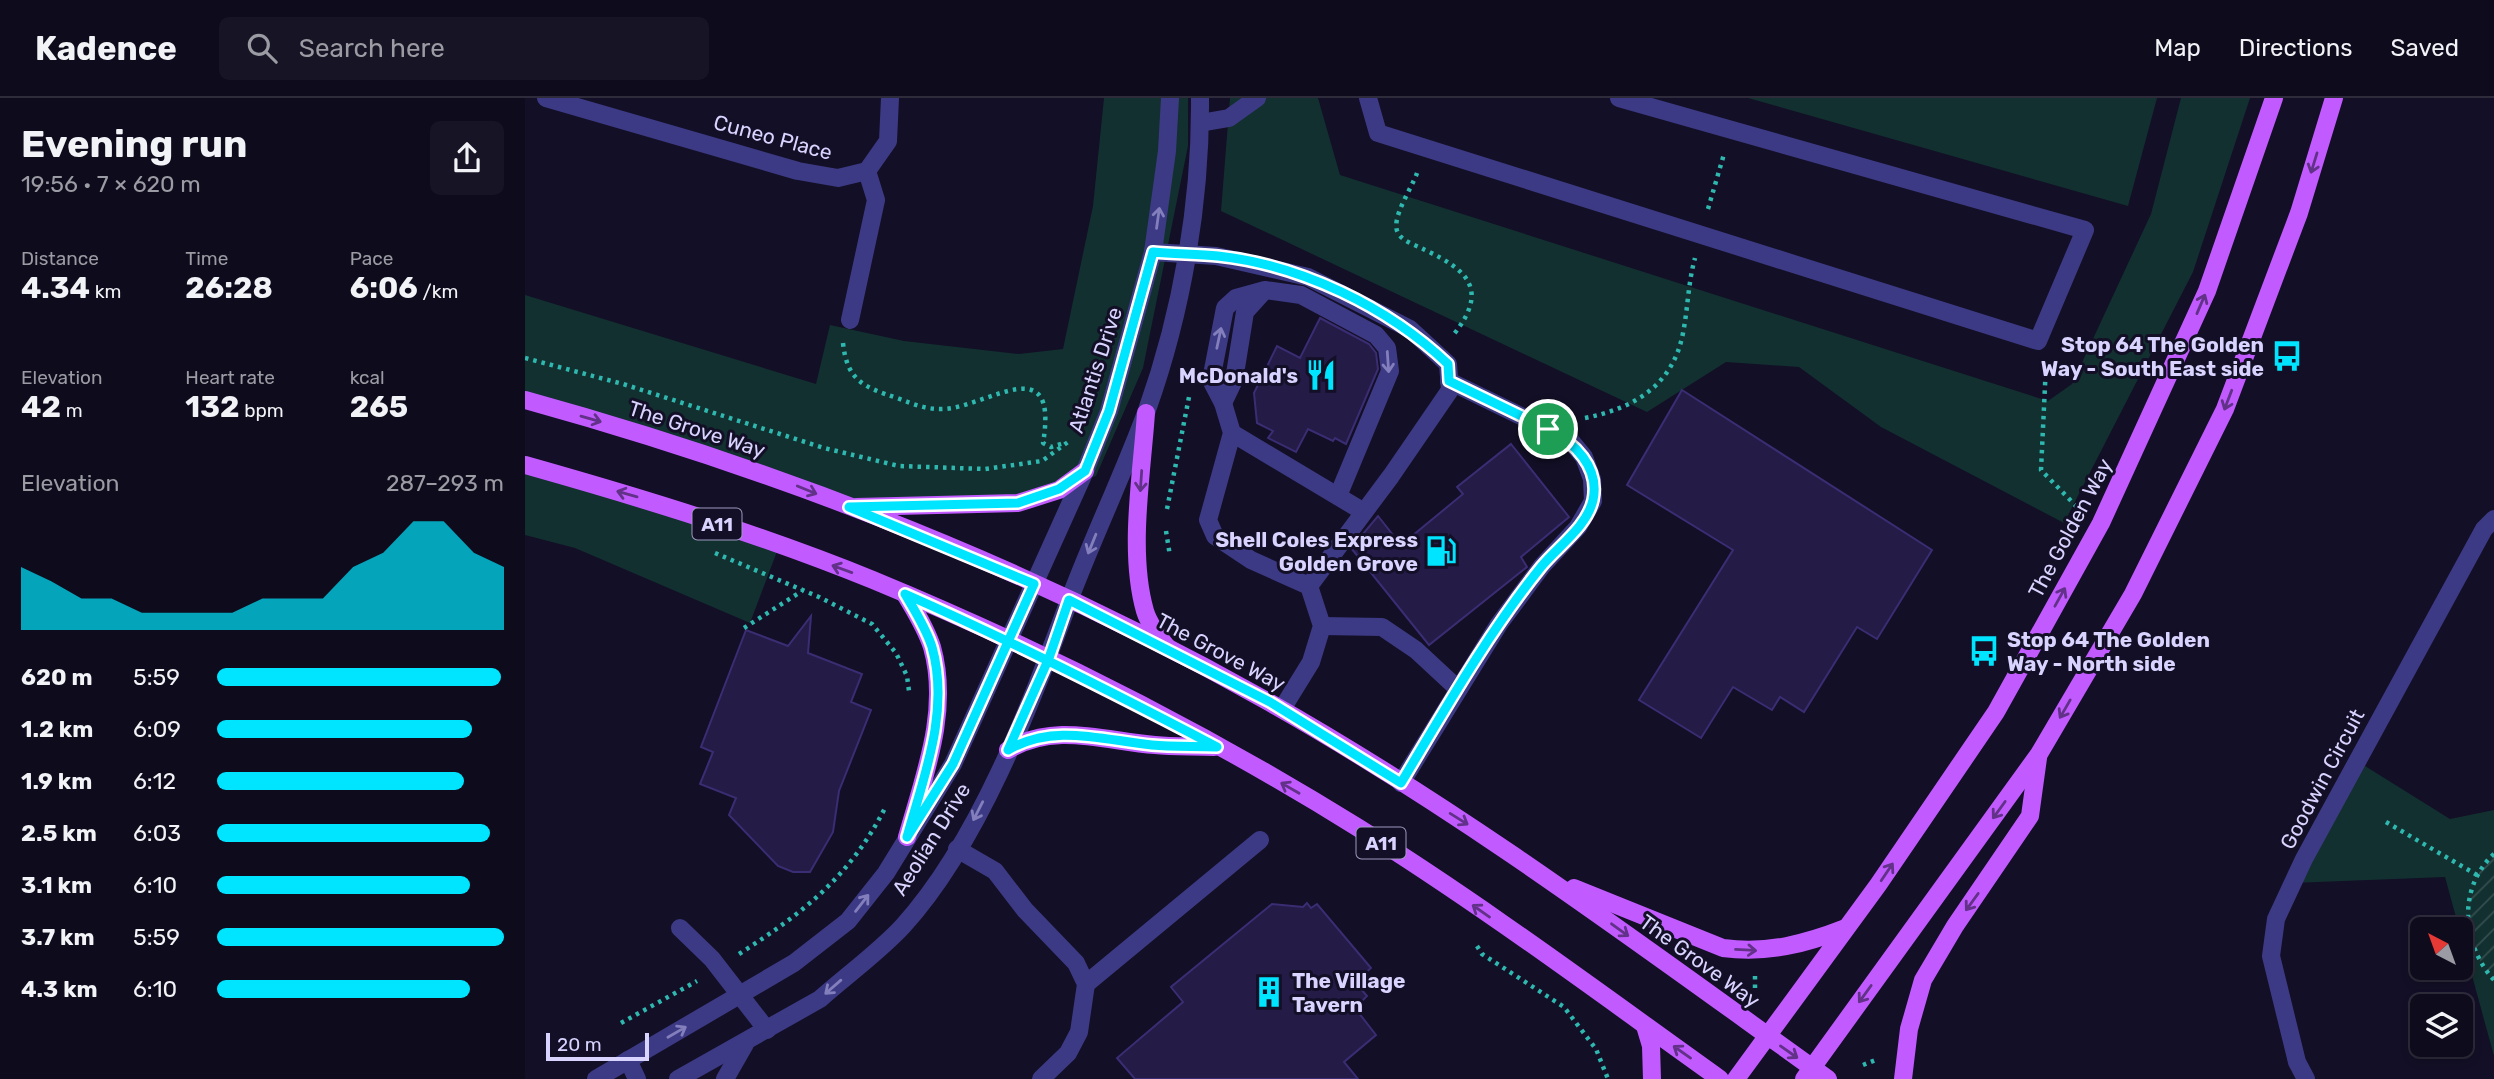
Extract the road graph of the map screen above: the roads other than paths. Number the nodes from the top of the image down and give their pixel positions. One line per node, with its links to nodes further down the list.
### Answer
1 (547, 98): 11 (street, Cuneo Place)
2 (890, 98): 11 (street)
3 (1170, 98): 12 (street, Atlantis Drive, one-way to 3)
4 (1200, 98): 10 (street)
5 (1257, 98): 10 (street)
6 (1368, 98): 7 (street)
7 (1619, 98)
8 (2274, 98): 43 (main road, The Golden Way, one-way to 8)
9 (2334, 98): 37 (main road, one-way to 37)
10 (1200, 123): 13 (street)
11 (867, 171): 14 (street)
12 (1153, 252): 13 (street); 20 (street, Atlantis Drive)
13 (1187, 255): 15 (street); 17 (street)
14 (850, 320)
15 (1449, 381): 23 (street); 33 (street)
16 (525, 400): 22 (main road, The Grove Way, one-way to 22)
17 (1146, 413): 28 (street, one-way to 28); 31 (main road, one-way to 31)
18 (1232, 433): 21 (street); 21 (street, one-way to 21); 26 (street)
19 (525, 465): 27 (main road, A11, one-way to 19)
20 (1085, 471): 22 (main road); 25 (street, Atlantis Drive)
21 (1338, 496): 23 (street)
22 (849, 507): 25 (main road, The Grove Way)
23 (1364, 512): 26 (street)
24 (2494, 519): 63 (street, Goodwin Circuit)
25 (1034, 584): 28 (main road, The Grove Way); 30 (street, Atlantis Drive)
26 (1308, 586): 29 (street)
27 (905, 594): 30 (main road, A11); 39 (main road)
28 (1069, 600): 31 (main road, The Grove Way); 32 (street, Aeolian Drive)
29 (1322, 626): 33 (street); 34 (street)
30 (1010, 641): 32 (main road, A11); 39 (street, Aeolian Drive)
31 (1169, 649): 34 (main road, The Grove Way)
32 (1049, 658): 35 (main road, A11); 36 (street, Aeolian Drive)
33 (1458, 689): 38 (street)
34 (1282, 709): 38 (main road, The Grove Way)
35 (1217, 747): 36 (main road); 47 (main road, A11, one-way to 35)
36 (1008, 750): 41 (street, Aeolian Drive, one-way to 41)
37 (2039, 754): 52 (main road, one-way to 52); 62 (main road, one-way to 62)
38 (1401, 783): 42 (main road, The Grove Way, one-way to 42)
39 (907, 837): 46 (street, Aeolian Drive, one-way to 39)
40 (1260, 841): 45 (street)
41 (957, 849): 45 (street); 48 (street, Aeolian Drive, one-way to 48)
42 (1545, 876): 43 (main road, one-way to 43); 49 (main road, The Grove Way, one-way to 49)
43 (1847, 927): 49 (main road, The Golden Way)
44 (680, 928): 46 (street)
45 (1086, 984): 57 (street)
46 (741, 995): 48 (street); 51 (street, Aeolian Drive, one-way to 46)
47 (1645, 1026): 58 (main road); 59 (main road, A11, one-way to 47)
48 (767, 1030): 50 (street, Aeolian Drive)
49 (1766, 1036): 52 (main road, The Grove Way, one-way to 52); 60 (main road, The Golden Way)
50 (747, 1041): 55 (street, Aeolian Drive); 56 (street)
51 (628, 1060): 53 (street, Aeolian Drive); 54 (street)
52 (1808, 1073): 61 (main road, The Grove Way)
53 (596, 1079)
54 (637, 1079)
55 (678, 1079)
56 (725, 1079)
57 (1041, 1079)
58 (1652, 1079)
59 (1720, 1079)
60 (1736, 1079)
61 (1828, 1079)
62 (1903, 1079)
63 (2306, 1079)

